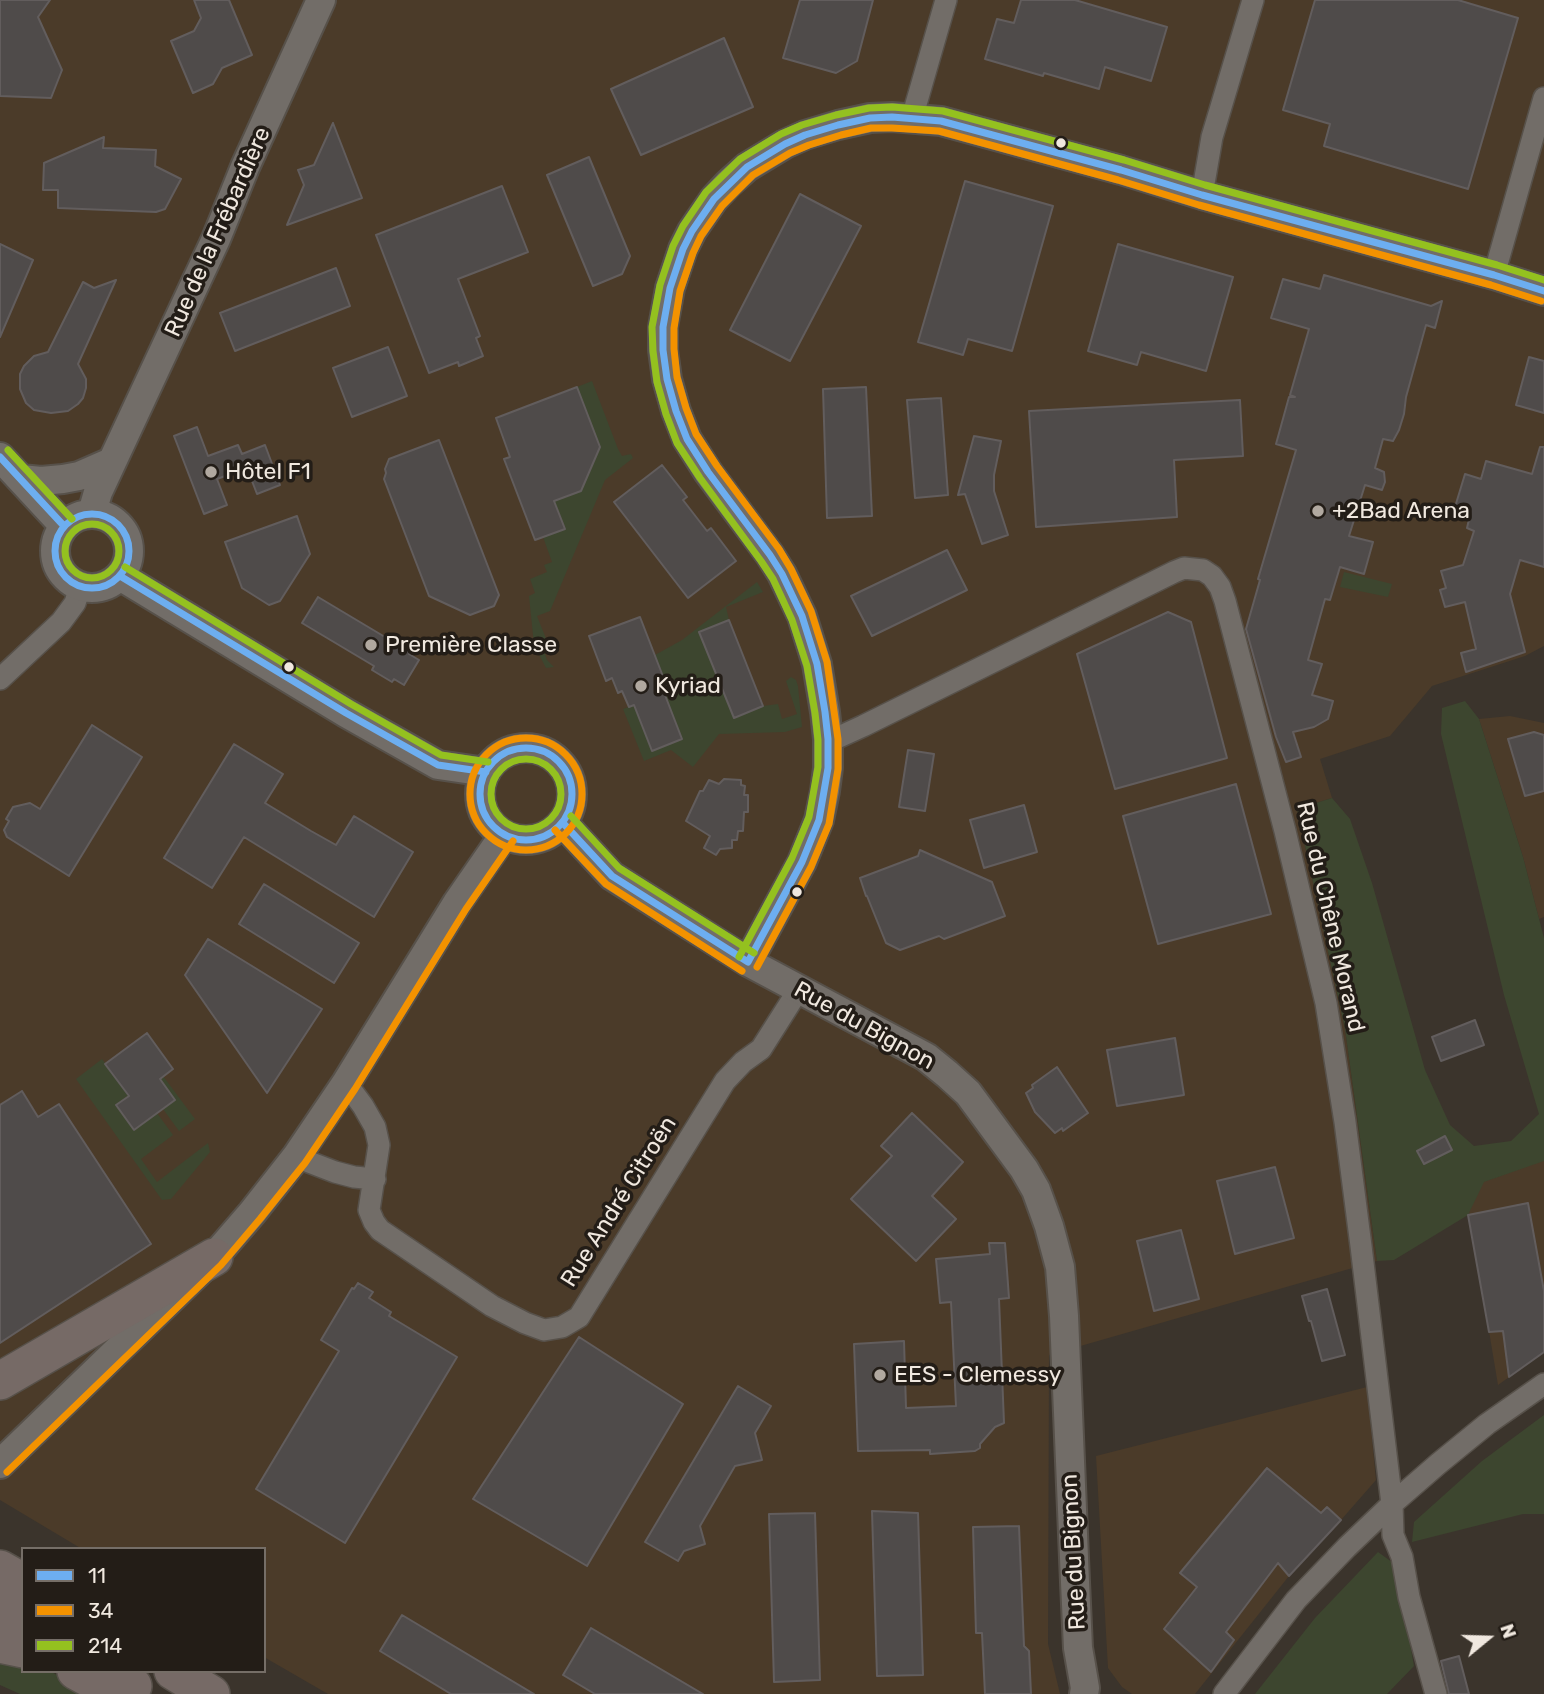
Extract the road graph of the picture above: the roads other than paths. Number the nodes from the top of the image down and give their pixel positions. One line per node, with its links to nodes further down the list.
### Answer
1 (321, 0): 10 (street, Rue de la Frébardière)
2 (946, 0): 5 (street)
3 (1253, 0): 6 (street)
4 (1544, 98): 7 (street)
5 (912, 118): 6 (street); 17 (street)
6 (1202, 195): 7 (street)
7 (1494, 275): 8 (street)
8 (1544, 291)
9 (0, 457): 11 (street)
10 (111, 462): 11 (street); 12 (street, Rue de la Frébardière)
11 (21, 479): 13 (street)
12 (92, 513): 13 (street); 14 (street)
13 (64, 526): 15 (street)
14 (120, 576): 15 (street); 18 (street)
15 (80, 587): 16 (street)
16 (0, 679)
17 (828, 739): 21 (street); 30 (street, Rue du Chêne Morand)
18 (486, 772): 19 (street); 20 (street)
19 (563, 822): 20 (street); 21 (street, Rue du Bignon)
20 (504, 835): 23 (street)
21 (748, 962): 22 (street, Rue du Bignon)
22 (799, 989): 25 (street, Rue André Citroën); 40 (street, Rue du Bignon)
23 (346, 1083): 24 (street); 25 (street, Rue André Citroën)
24 (296, 1157): 25 (street); 26 (street)
25 (375, 1179)
26 (214, 1257): 27 (highway); 29 (street)
27 (0, 1381)
28 (1544, 1384): 30 (street)
29 (0, 1464)
30 (1392, 1504): 42 (street); 43 (street, Rue du Chêne Morand)
31 (0, 1569): 32 (highway)
32 (21, 1581)
33 (0, 1607): 34 (highway)
34 (21, 1620)
35 (0, 1644): 36 (highway)
36 (21, 1649)
37 (80, 1673): 39 (highway)
38 (176, 1673): 41 (highway)
39 (129, 1684)
40 (1087, 1692)
41 (211, 1694)
42 (1224, 1694)
43 (1436, 1694)

